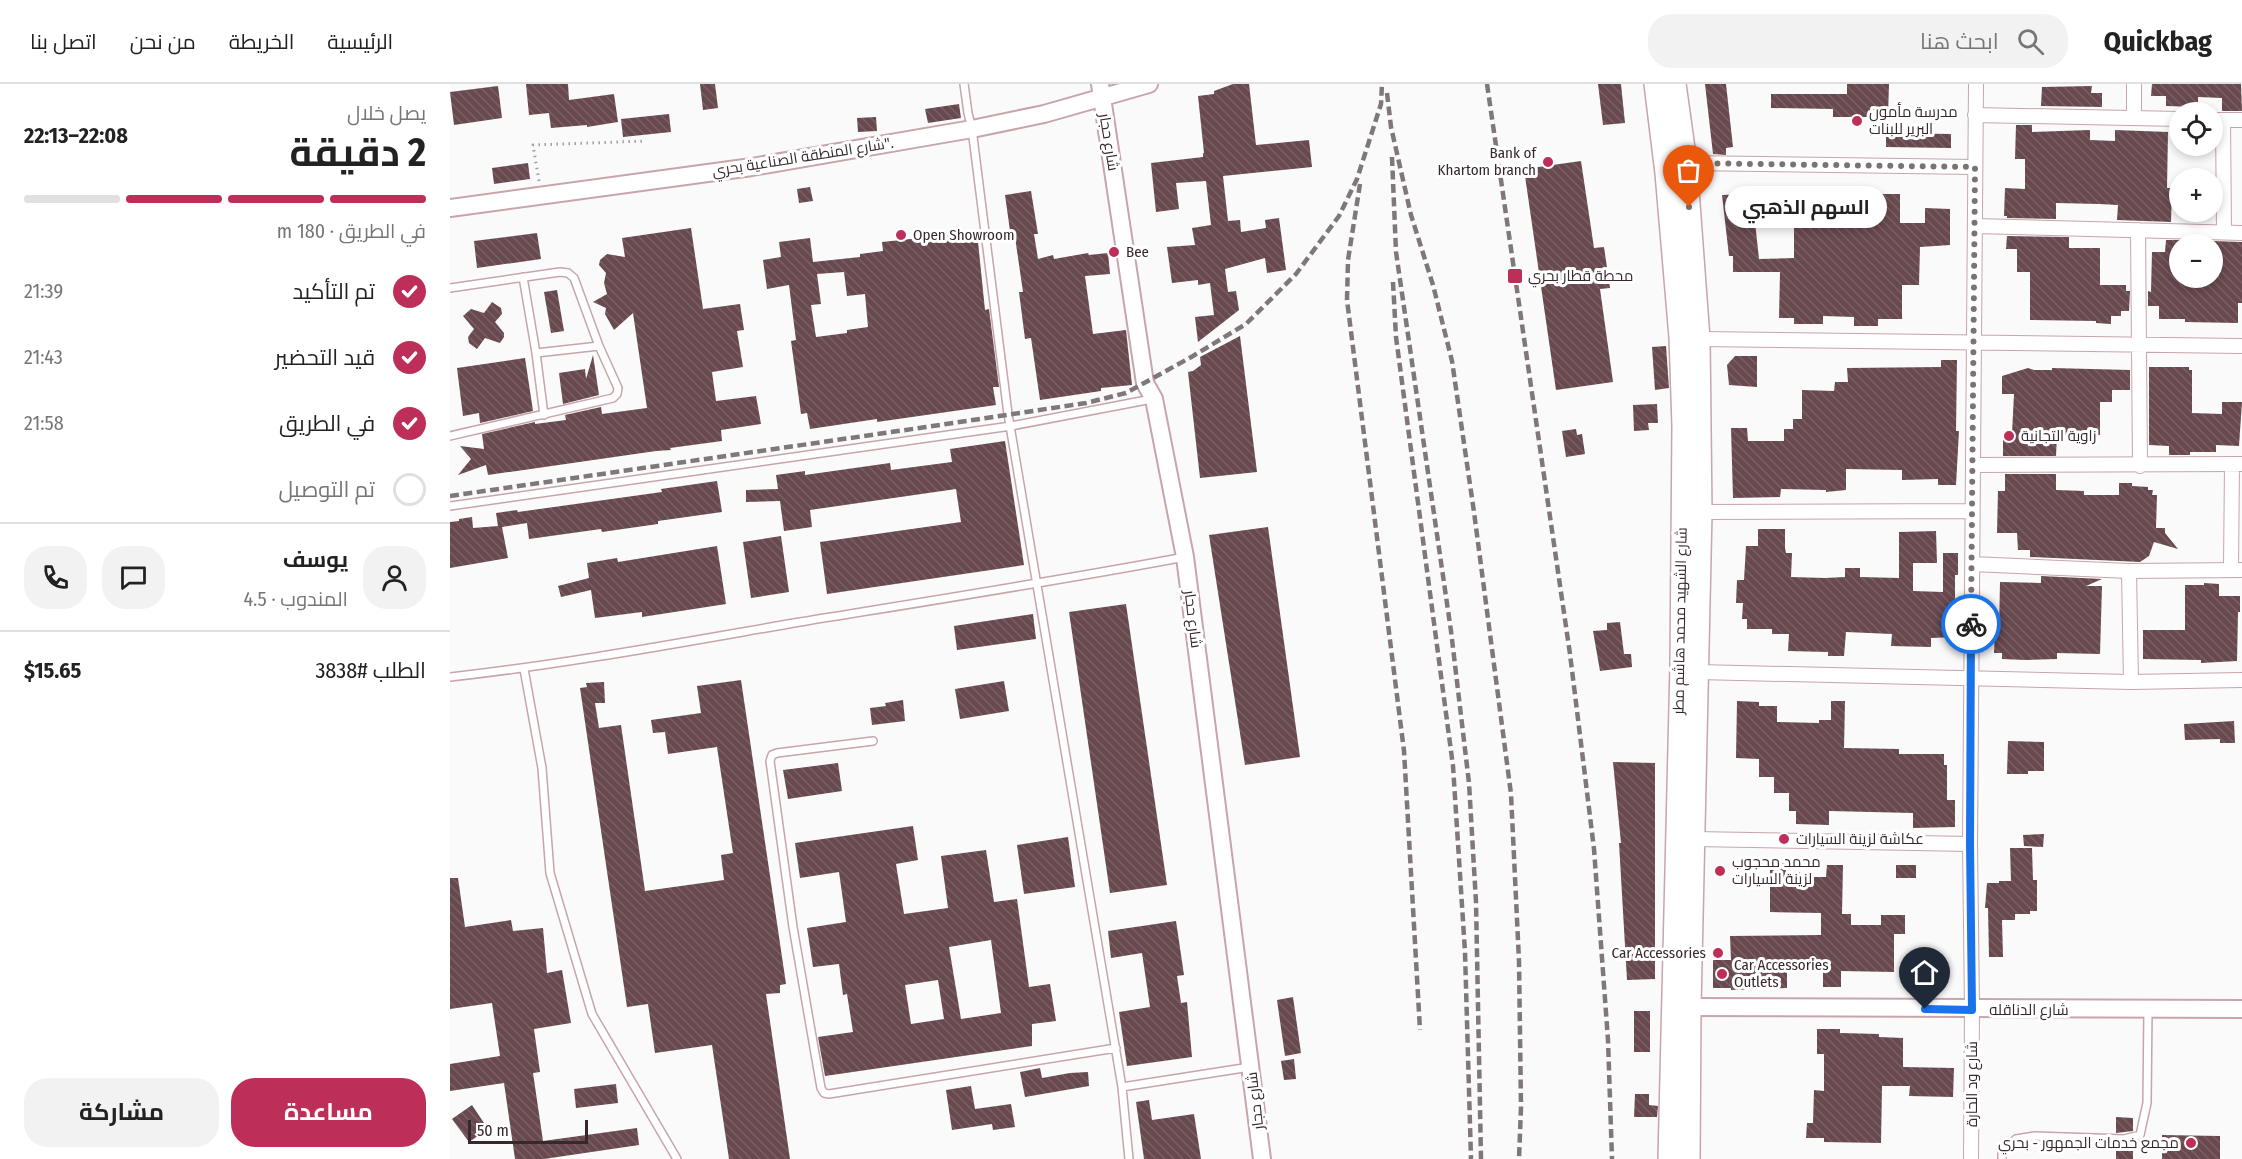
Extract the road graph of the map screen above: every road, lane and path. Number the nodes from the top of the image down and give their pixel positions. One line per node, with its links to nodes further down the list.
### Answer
1 (964, 84): 13 (lane)
2 (1149, 84): 7 (street, شارع المنطقة الصناعية بحري".)
3 (1655, 84): 56 (main road, شارع الشهيد محمد هاشم مطر)
4 (1675, 84): 16 (main road, شارع الشهيد محمد هاشم مطر)
5 (1976, 84): 8 (street, شارع ود الحارة)
6 (2134, 84): 9 (street)
7 (1101, 91): 13 (street, شارع المنطقة الصناعية بحري".); 32 (street, شارع حجار)
8 (1975, 115): 9 (street); 17 (street, شارع ود الحارة)
9 (2134, 117): 10 (street)
10 (2169, 119)
11 (2223, 120): 12 (street)
12 (2242, 120)
13 (972, 129): 18 (street, شارع المنطقة الصناعية بحري".); 34 (lane)
14 (646, 141): 18 (path)
15 (2220, 156): 22 (street)
16 (1686, 163): 17 (street); 26 (main road, شارع الشهيد محمد هاشم مطر)
17 (1975, 167): 20 (street, شارع ود الحارة)
18 (541, 195): 19 (street, شارع المنطقة الصناعية بحري".)
19 (450, 208)
20 (1975, 226): 21 (street); 27 (street, شارع ود الحارة)
21 (2138, 230): 22 (street); 28 (street)
22 (2224, 232): 23 (street)
23 (2242, 233)
24 (523, 277): 25 (lane); 29 (lane); 31 (lane)
25 (450, 288)
26 (1699, 339): 27 (street); 41 (main road, شارع الشهيد محمد هاشم مطر)
27 (1974, 341): 28 (street); 37 (street, شارع ود الحارة)
28 (2138, 344): 30 (street); 38 (street)
29 (599, 346): 31 (lane); 33 (lane)
30 (2242, 346)
31 (536, 352): 33 (lane)
32 (1154, 399): 34 (lane); 42 (street, شارع حجار)
33 (544, 415): 35 (lane)
34 (1011, 426): 39 (lane); 46 (lane)
35 (450, 436)
36 (2237, 464): 38 (street); 44 (street)
37 (1973, 465): 38 (street); 40 (street, شارع ود الحارة)
38 (2140, 466)
39 (450, 506)
40 (1972, 511): 41 (street); 43 (street, شارع ود الحارة)
41 (1701, 512): 48 (main road, شارع الشهيد محمد هاشم مطر)
42 (1185, 557): 46 (lane); 61 (street, شارع حجار)
43 (1972, 564): 45 (street); 50 (street, شارع ود الحارة)
44 (2236, 570): 45 (street)
45 (2129, 571): 52 (street)
46 (1037, 585): 47 (lane); 60 (lane)
47 (524, 669): 49 (lane); 63 (lane)
48 (1698, 672): 50 (street); 54 (main road, شارع الشهيد محمد هاشم مطر)
49 (450, 677)
50 (1971, 679): 52 (street); 55 (street, شارع ود الحارة)
51 (2242, 681): 52 (street)
52 (2131, 682)
53 (873, 741): 60 (lane)
54 (1694, 838): 55 (street); 56 (main road, شارع الشهيد محمد هاشم مطر)
55 (1970, 844): 58 (street, شارع ود الحارة)
56 (1681, 1007): 58 (street, شارع الدناقله); 66 (main road, شارع الشهيد محمد هاشم مطر); 67 (main road, شارع الشهيد محمد هاشم مطر)
57 (2242, 1009): 59 (street, شارع الدناقله)
58 (1972, 1010): 59 (street, شارع الدناقله); 68 (street, شارع ود الحارة)
59 (2148, 1010): 69 (lane)
60 (1116, 1048): 62 (lane)
61 (1251, 1067): 62 (lane); 65 (street, شارع حجار)
62 (1122, 1086): 64 (lane)
63 (677, 1159)
64 (1129, 1159)
65 (1262, 1159)
66 (1669, 1159)
67 (1689, 1159)
68 (1971, 1159)
69 (2002, 1159)

